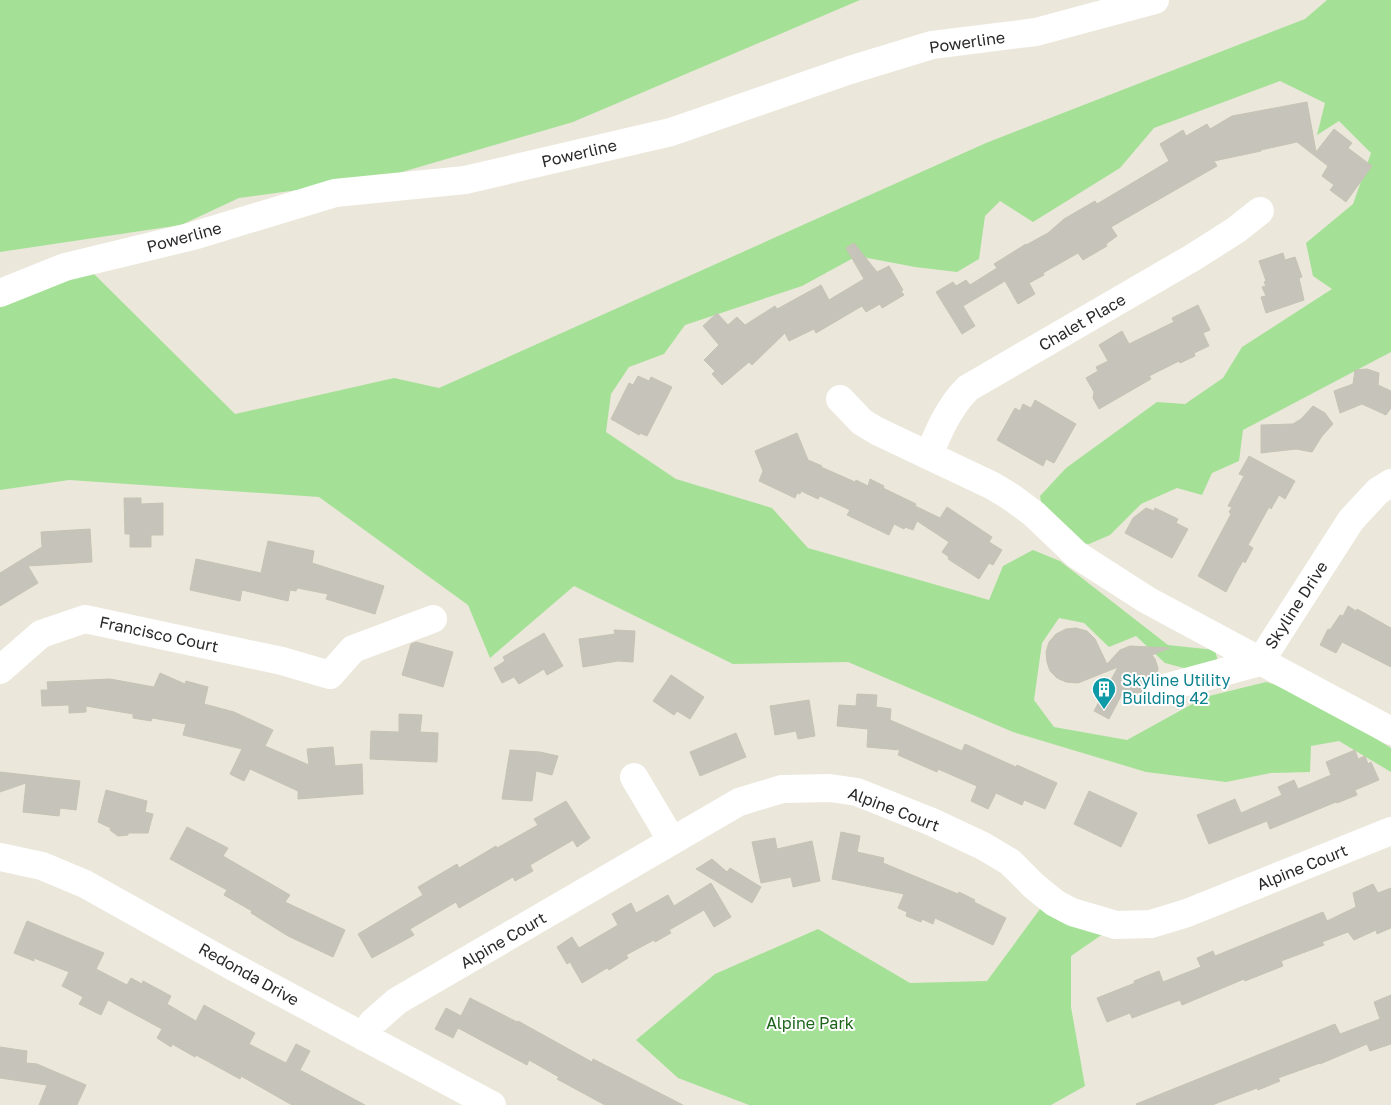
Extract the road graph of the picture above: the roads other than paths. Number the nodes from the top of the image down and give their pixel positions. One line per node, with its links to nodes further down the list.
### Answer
1 (1155, 0): 3 (street, Powerline)
2 (1260, 211): 5 (street, Chalet Place)
3 (0, 293)
4 (840, 399): 5 (street)
5 (929, 455): 8 (street)
6 (1391, 483): 8 (street, Skyline Drive)
7 (433, 619): 9 (street, Francisco Court)
8 (1260, 662): 10 (street); 11 (street, Skyline Drive)
9 (0, 670)
10 (1157, 690)
11 (1391, 731)
12 (634, 777): 14 (street)
13 (1391, 831): 14 (street, Alpine Court)
14 (672, 841): 16 (street, Alpine Court)
15 (0, 857): 16 (street, Redonda Drive)
16 (364, 1037): 17 (street, Redonda Drive)
17 (492, 1105)

